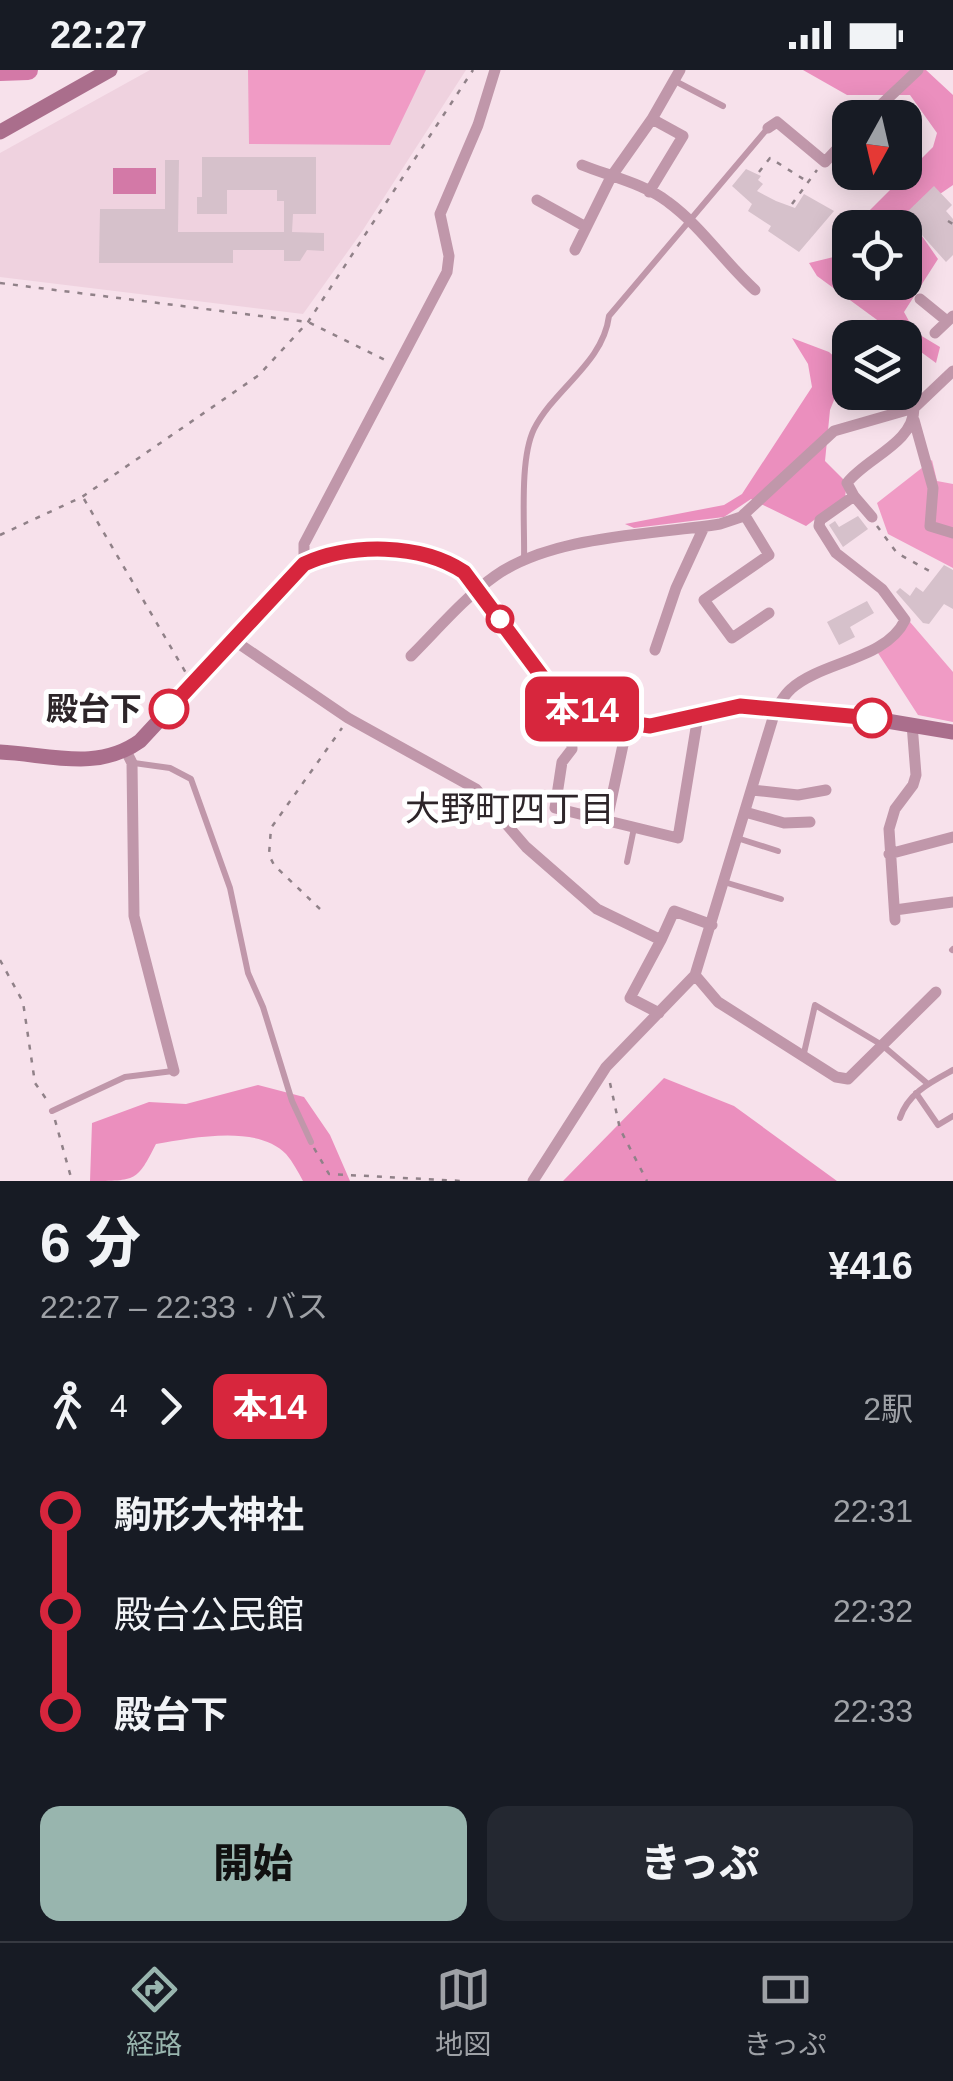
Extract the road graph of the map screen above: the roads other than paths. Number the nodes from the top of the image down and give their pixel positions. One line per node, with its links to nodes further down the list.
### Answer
1 (110, 70): 9 (street)
2 (495, 70): 30 (street)
3 (918, 70): 5 (street)
4 (678, 76): 6 (lane); 7 (street)
5 (886, 100)
6 (723, 106)
7 (652, 119): 12 (street); 13 (street)
8 (768, 128): 10 (street); 15 (lane)
9 (0, 132)
10 (832, 152)
11 (582, 165): 12 (street)
12 (610, 177): 13 (street); 16 (street)
13 (649, 192): 15 (street)
14 (537, 200): 16 (street)
15 (690, 220): 18 (street); 29 (lane)
16 (586, 227): 17 (street)
17 (575, 250)
18 (755, 290)
19 (922, 300): 20 (street)
20 (950, 319): 21 (street)
21 (936, 333)
22 (953, 371): 23 (street)
23 (914, 414): 24 (street); 25 (street); 28 (street)
24 (854, 496): 26 (street); 37 (street)
25 (744, 514): 27 (street); 32 (street)
26 (872, 517)
27 (704, 527): 29 (street); 34 (street)
28 (953, 533)
29 (524, 560): 31 (street)
30 (304, 564): 31 (street); 33 (street)
31 (479, 588): 35 (street); 36 (street)
32 (770, 613)
33 (232, 639): 43 (street); 59 (street)
34 (655, 650)
35 (410, 656)
36 (570, 704): 40 (street); 47 (street)
37 (776, 708): 38 (street); 39 (street); 44 (street)
38 (698, 716): 40 (street); 49 (street)
39 (912, 724): 41 (street); 53 (street)
40 (628, 726): 47 (street)
41 (953, 732)
42 (0, 752): 43 (street)
43 (129, 757): 66 (street); 72 (lane)
44 (752, 790): 45 (street); 46 (street)
45 (826, 790)
46 (745, 812): 48 (street); 51 (street)
47 (607, 820): 49 (street)
48 (810, 822)
49 (635, 827): 54 (lane)
50 (953, 837): 53 (street)
51 (738, 838): 52 (lane); 55 (street)
52 (778, 851)
53 (888, 854): 57 (street)
54 (627, 862)
55 (724, 882): 56 (lane); 58 (street)
56 (781, 899)
57 (953, 902)
58 (712, 925): 59 (street); 60 (street)
59 (661, 940): 62 (street)
60 (695, 975): 62 (street); 64 (street)
61 (936, 992): 63 (street)
62 (658, 1013): 73 (street)
63 (882, 1044): 64 (street); 64 (lane); 67 (lane)
64 (804, 1053)
65 (953, 1070): 67 (lane)
66 (174, 1071): 69 (lane)
67 (928, 1084): 68 (lane)
68 (916, 1093): 70 (lane); 71 (lane)
69 (52, 1111)
70 (953, 1116)
71 (900, 1118)
72 (311, 1142)
73 (532, 1181)

